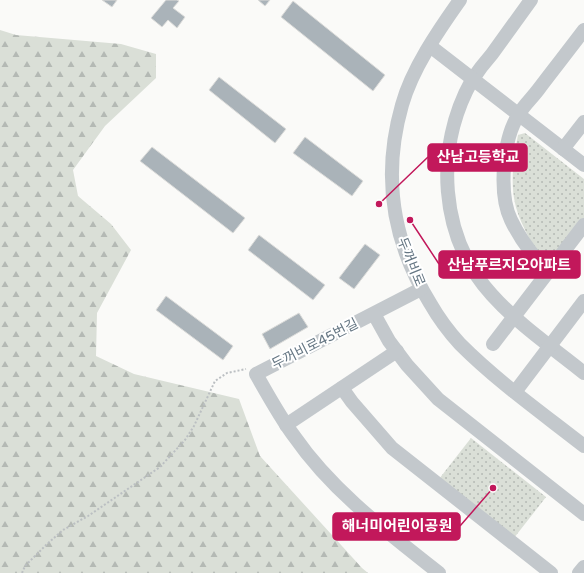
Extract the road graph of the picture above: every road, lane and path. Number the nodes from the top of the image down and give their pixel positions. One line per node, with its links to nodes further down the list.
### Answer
1 (460, 0): 4 (street, 두꺼비로)
2 (531, 0): 5 (street)
3 (584, 30): 6 (street)
4 (430, 46): 5 (street); 12 (street, 두꺼비로)
5 (473, 79): 6 (street); 15 (street)
6 (518, 114): 8 (street); 11 (street)
7 (584, 122): 8 (street)
8 (563, 149): 9 (street)
9 (584, 165)
10 (584, 225): 11 (street)
11 (547, 271): 15 (street)
12 (421, 289): 14 (street, 두꺼비로45번길); 22 (street, 두꺼비로)
13 (584, 301): 17 (street)
14 (374, 314): 18 (street, 두꺼비로45번길); 19 (street, 두꺼비로45번길)
15 (514, 316): 16 (street); 17 (street)
16 (493, 344)
17 (550, 346): 20 (street); 22 (street)
18 (397, 351): 21 (street); 25 (street, 두꺼비로45번길)
19 (252, 371): 23 (street); 27 (path)
20 (584, 373)
21 (342, 388): 23 (street); 29 (street)
22 (515, 392): 24 (street, 두꺼비로)
23 (286, 425): 28 (street)
24 (584, 446)
25 (584, 514)
26 (584, 567): 30 (street)
27 (22, 573)
28 (440, 573)
29 (551, 573)
30 (579, 573)

